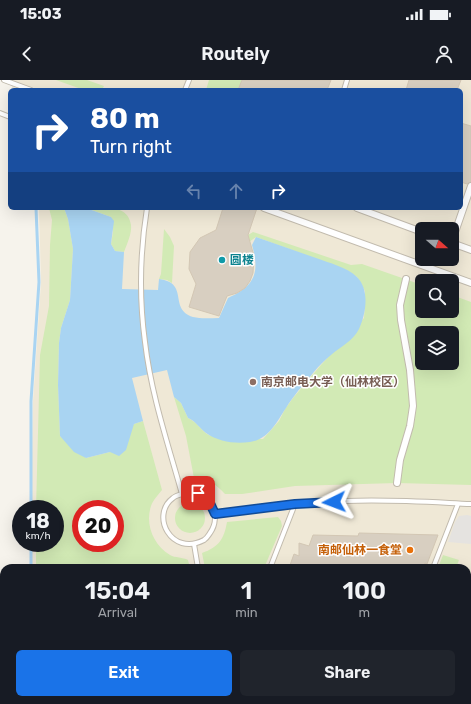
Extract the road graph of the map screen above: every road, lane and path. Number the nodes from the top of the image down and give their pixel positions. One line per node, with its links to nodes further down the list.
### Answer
1 (4, 80): 2 (lane)
2 (26, 88)
3 (471, 186): 7 (street)
4 (147, 210): 16 (lane)
5 (270, 210): 14 (street)
6 (362, 210): 10 (street)
7 (463, 210)
8 (463, 210): 9 (street)
9 (459, 222)
10 (415, 229)
11 (459, 245): 12 (street)
12 (471, 250)
13 (406, 279): 15 (street)
14 (471, 283)
15 (397, 483)
16 (182, 494): 20 (lane); 21 (lane)
17 (295, 504): 18 (lane); 20 (lane); 23 (lane)
18 (458, 504): 19 (lane); 24 (lane)
19 (471, 504)
20 (215, 514): 21 (lane)
21 (194, 544): 22 (lane)
22 (197, 564)
23 (272, 564)
24 (435, 564)

